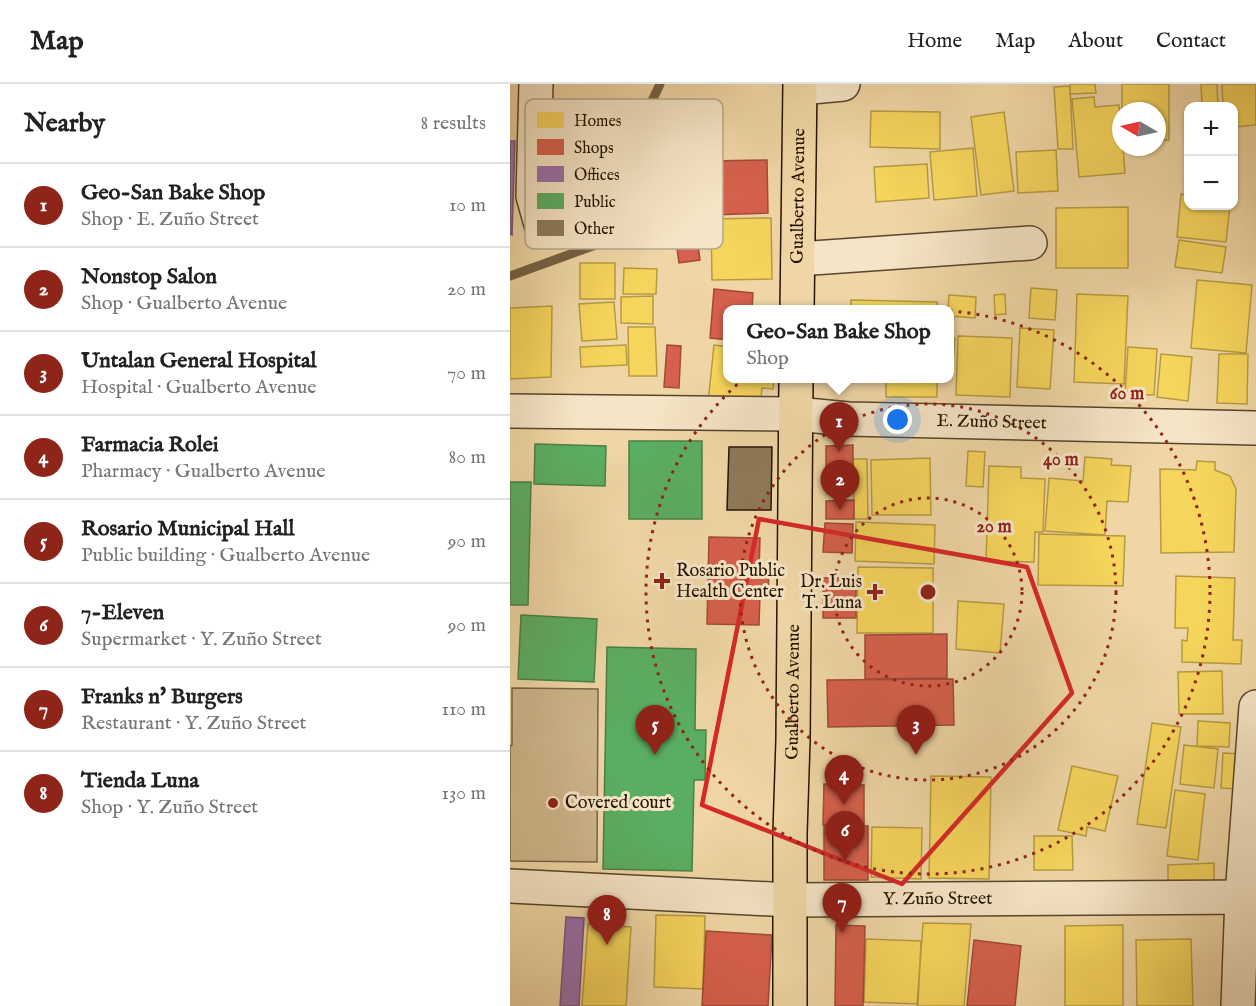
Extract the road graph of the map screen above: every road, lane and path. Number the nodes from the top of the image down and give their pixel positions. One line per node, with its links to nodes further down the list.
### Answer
1 (536, 84): 4 (street)
2 (843, 84): 3 (street)
3 (800, 86): 6 (main road, Gualberto Avenue)
4 (536, 99)
5 (1030, 243): 6 (street)
6 (798, 259): 7 (main road, Gualberto Avenue)
7 (797, 305)
8 (796, 383): 10 (main road, Gualberto Avenue)
9 (510, 411): 10 (street, E. Zuño Street)
10 (796, 414): 11 (street, E. Zuño Street); 15 (main road, Gualberto Avenue)
11 (1256, 428)
12 (1256, 707): 14 (street)
13 (510, 886): 15 (street, Y. Zuño Street)
14 (1249, 896): 15 (street, Y. Zuño Street); 17 (street)
15 (790, 900): 16 (main road, Gualberto Avenue)
16 (790, 1006)
17 (1238, 1006)

